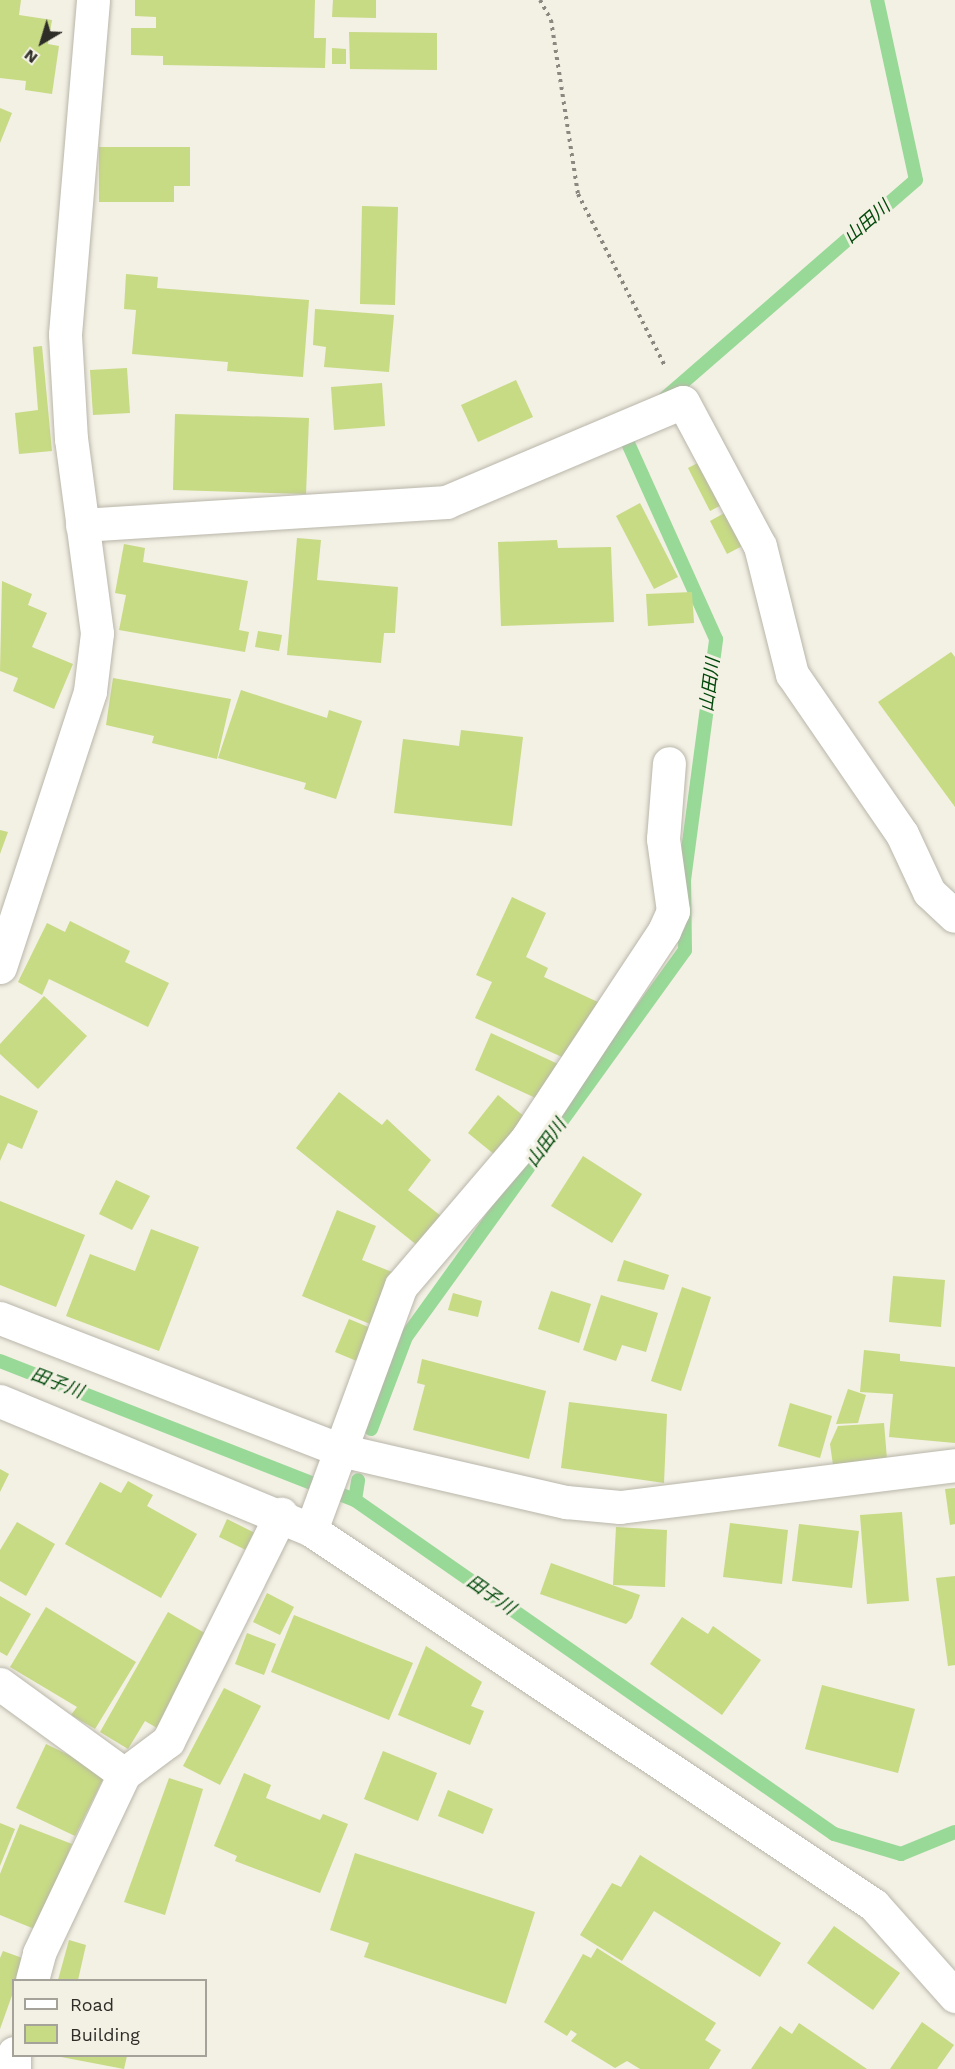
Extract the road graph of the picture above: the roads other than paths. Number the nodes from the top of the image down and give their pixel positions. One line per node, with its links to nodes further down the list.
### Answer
1 (93, 0): 2 (street)
2 (82, 525): 4 (street); 5 (street)
3 (669, 762): 8 (street)
4 (955, 916)
5 (0, 967)
6 (0, 1318): 8 (street)
7 (0, 1401): 10 (street)
8 (338, 1458): 9 (street); 11 (street)
9 (955, 1465)
10 (281, 1514): 11 (street); 13 (street)
11 (314, 1522): 15 (street)
12 (0, 1684): 13 (street)
13 (124, 1774): 14 (street)
14 (32, 1979)
15 (955, 1996)

